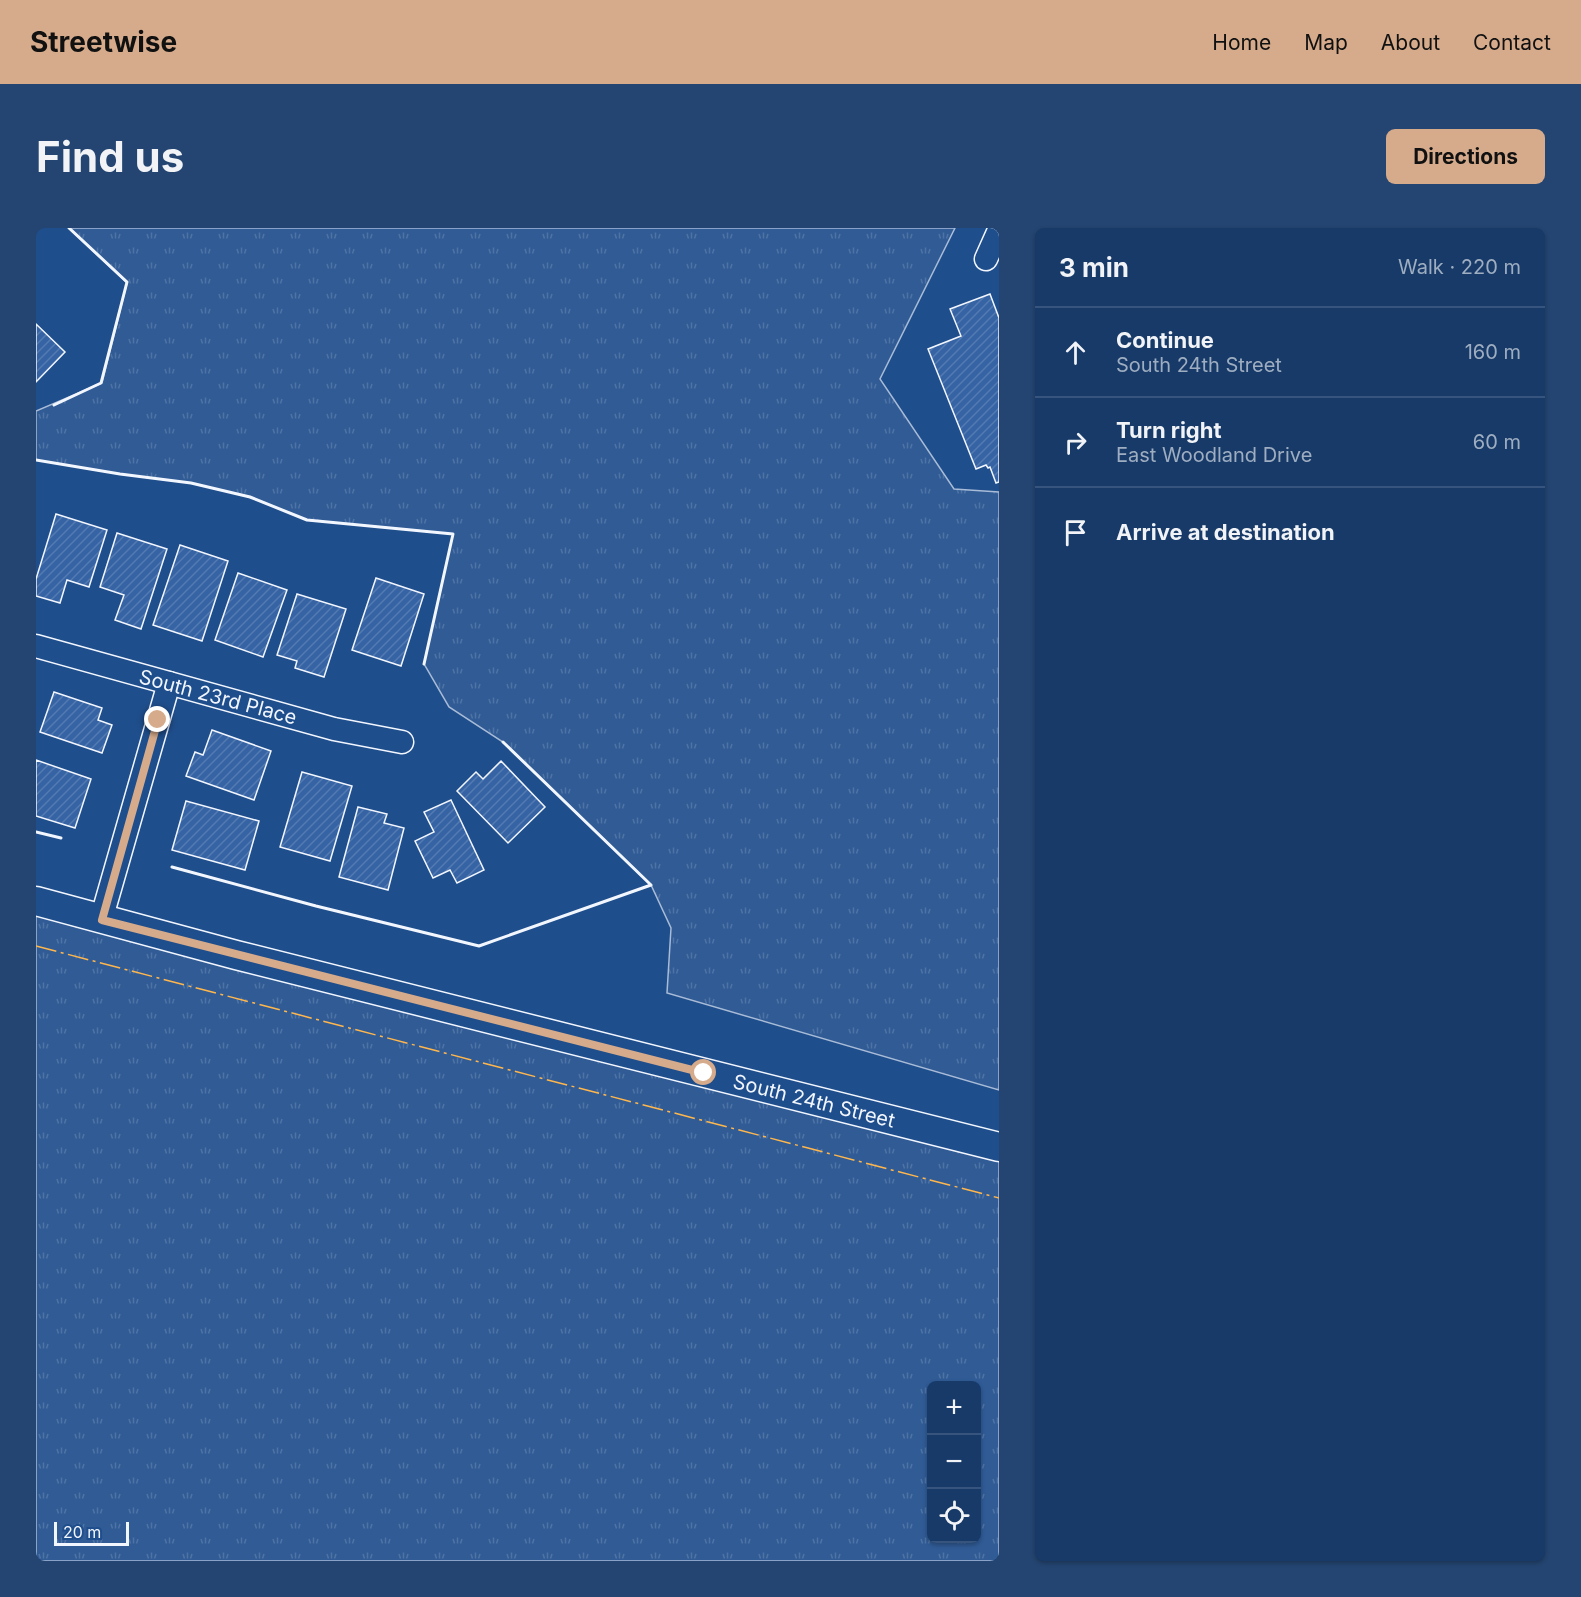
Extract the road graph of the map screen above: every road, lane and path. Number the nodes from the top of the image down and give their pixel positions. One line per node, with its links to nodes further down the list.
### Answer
1 (999, 230): 2 (street)
2 (986, 259)
3 (36, 646): 4 (street, South 23rd Place)
4 (169, 683): 5 (street, South 23rd Place); 7 (street)
5 (402, 742)
6 (36, 902): 7 (street, South 24th Street)
7 (102, 920): 8 (street, South 24th Street)
8 (999, 1147)

